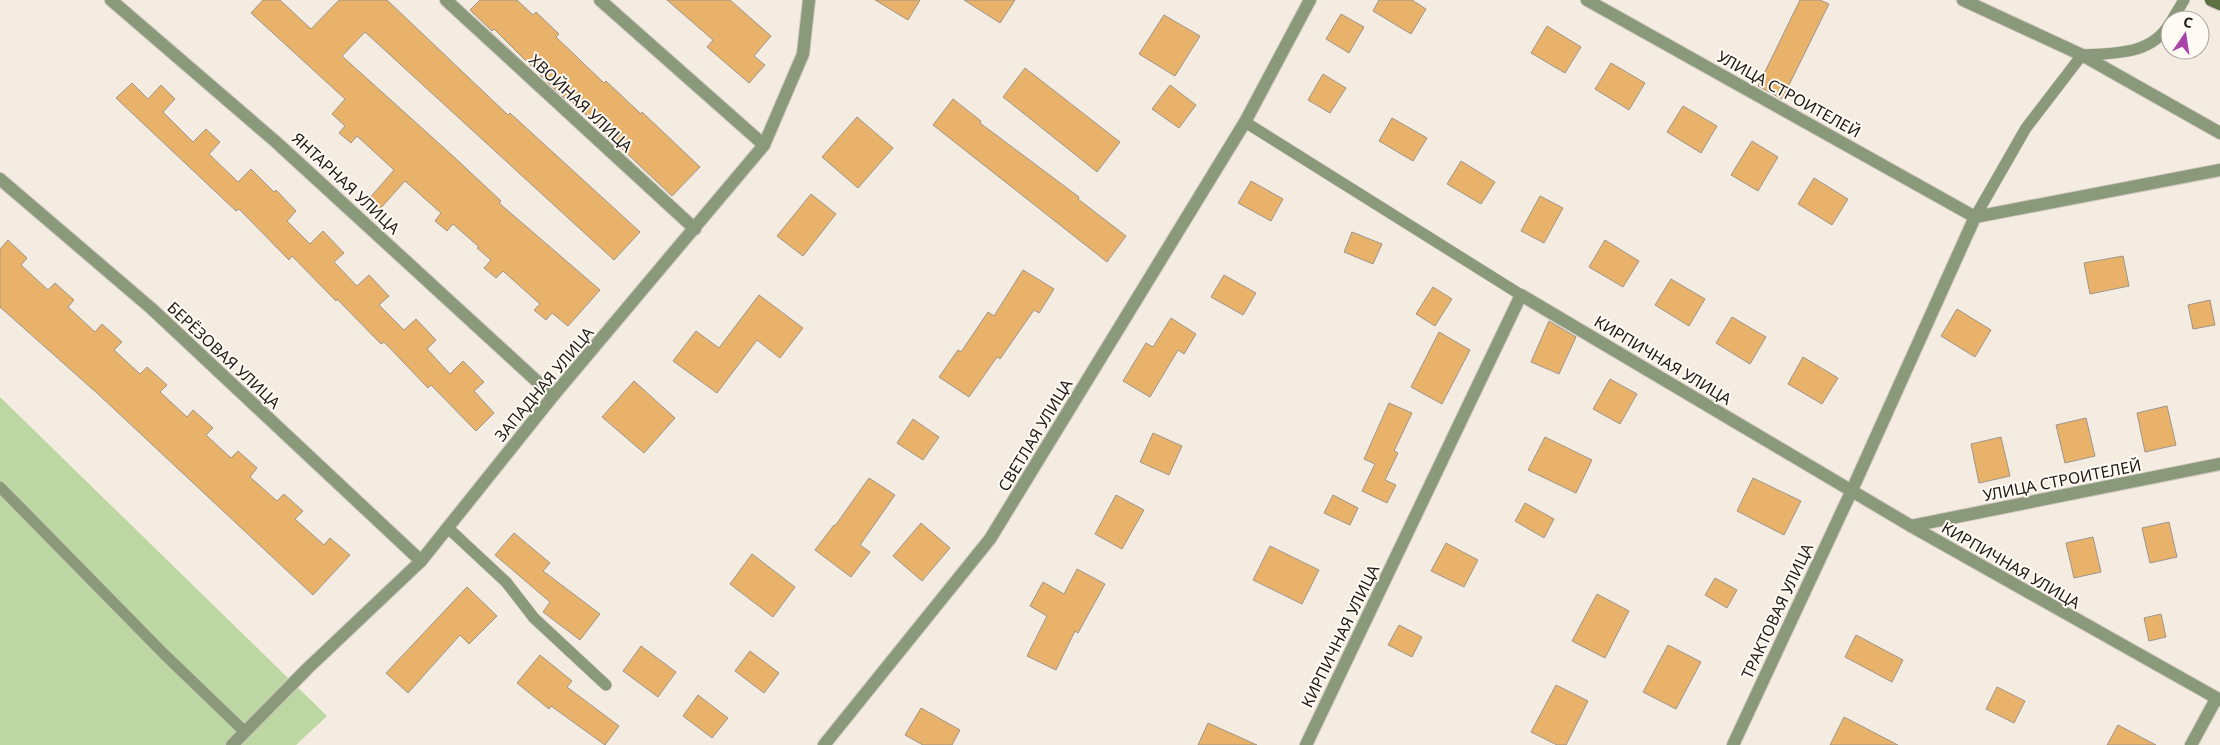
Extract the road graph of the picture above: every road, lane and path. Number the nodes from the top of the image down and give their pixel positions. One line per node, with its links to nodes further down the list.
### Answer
1 (111, 0): 20 (street, ЯНТАРНАЯ УЛИЦА)
2 (446, 0): 18 (street, ХВОЙНАЯ УЛИЦА)
3 (600, 0): 14 (street)
4 (809, 0): 14 (street, ЗАПАДНАЯ УЛИЦА)
5 (1310, 0): 12 (street, СВЕТЛАЯ УЛИЦА)
6 (1587, 0): 17 (street, УЛИЦА СТРОИТЕЛЕЙ)
7 (1963, 0): 11 (street)
8 (2211, 0): 9 (main road)
9 (2220, 4)
10 (2160, 37): 11 (lane)
11 (2082, 55): 13 (street); 17 (lane)
12 (1244, 122): 19 (lane); 31 (street, СВЕТЛАЯ УЛИЦА)
13 (2220, 133)
14 (764, 145): 18 (street, ЗАПАДНАЯ УЛИЦА)
15 (2220, 170): 17 (street)
16 (0, 179): 26 (street, БЕРЁЗОВАЯ УЛИЦА)
17 (1975, 217): 23 (street)
18 (694, 229): 20 (street, ЗАПАДНАЯ УЛИЦА)
19 (1521, 295): 23 (street, КИРПИЧНАЯ УЛИЦА); 32 (street, КИРПИЧНАЯ УЛИЦА)
20 (554, 396): 25 (street, ЗАПАДНАЯ УЛИЦА)
21 (2220, 464): 24 (street, УЛИЦА СТРОИТЕЛЕЙ)
22 (0, 487): 29 (lane)
23 (1852, 490): 24 (street, КИРПИЧНАЯ УЛИЦА); 33 (street, ТРАКТОВАЯ УЛИЦА)
24 (1911, 526): 28 (street, КИРПИЧНАЯ УЛИЦА)
25 (448, 528): 26 (street, ЗАПАДНАЯ УЛИЦА); 27 (lane)
26 (421, 561): 29 (street, ЗАПАДНАЯ УЛИЦА)
27 (606, 685)
28 (2218, 700): 34 (street)
29 (245, 732): 30 (street, ЗАПАДНАЯ УЛИЦА)
30 (232, 745)
31 (824, 745)
32 (1306, 745)
33 (1733, 745)
34 (2191, 745)

